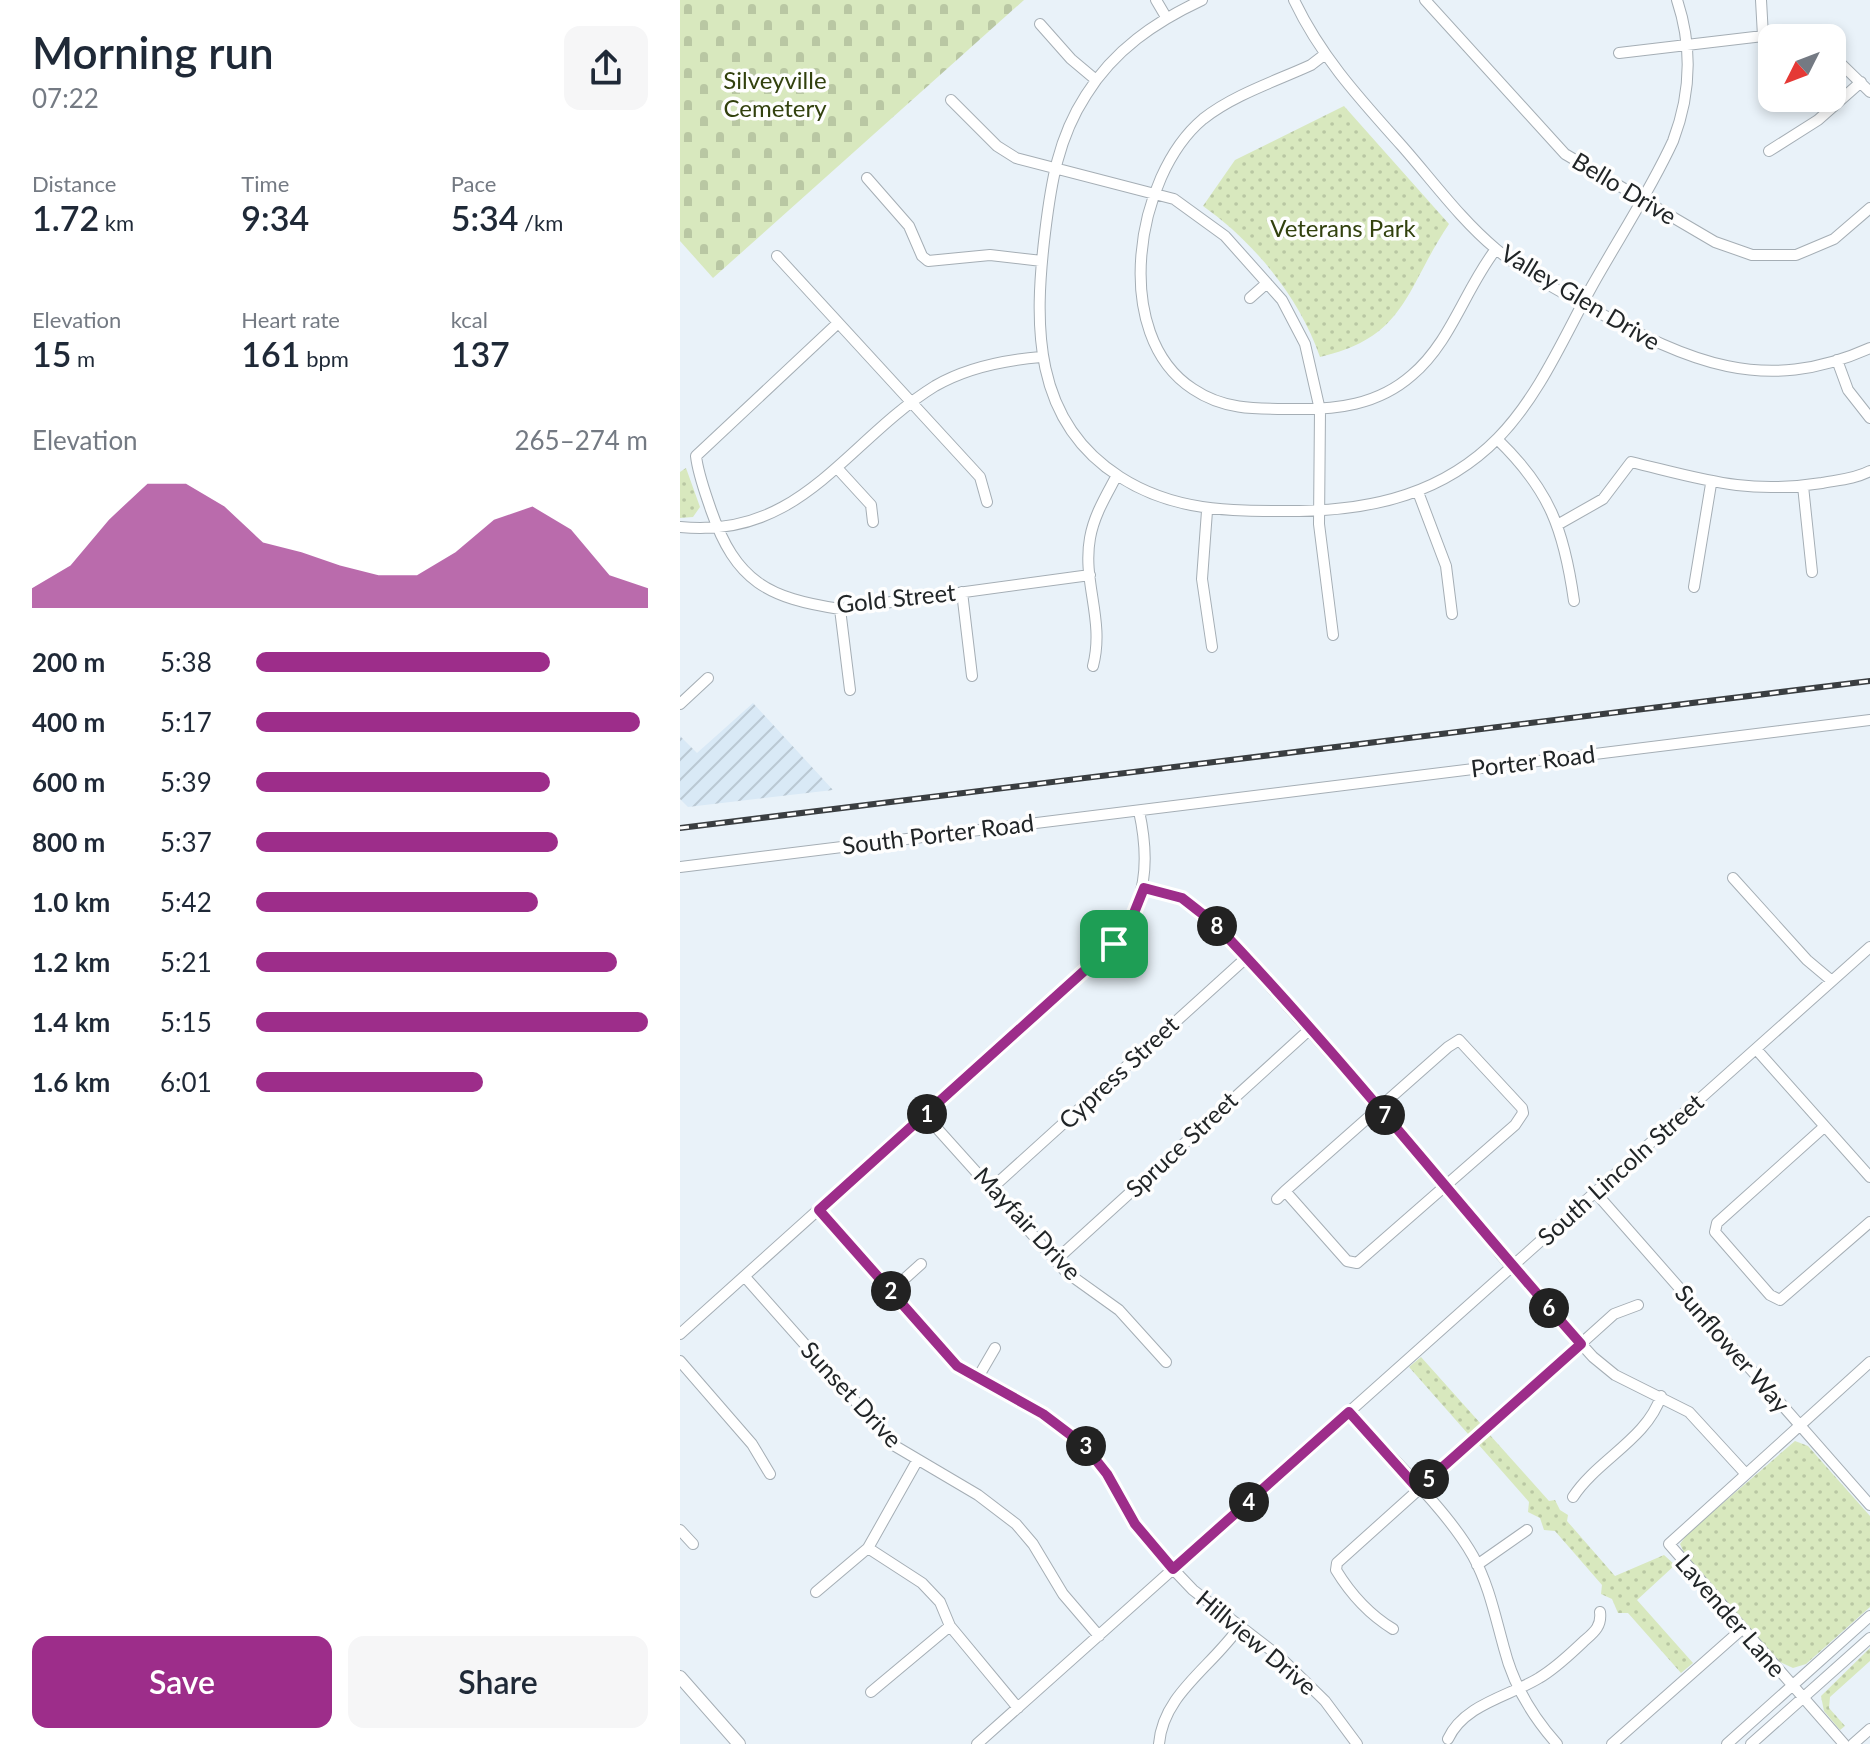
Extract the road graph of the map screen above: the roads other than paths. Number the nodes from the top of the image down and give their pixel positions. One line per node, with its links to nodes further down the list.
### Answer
1 (1156, 0): 7 (street)
2 (1202, 0): 7 (street)
3 (1294, 0): 13 (street, Valley Glen Drive)
4 (1425, 0): 23 (street, Bello Drive)
5 (1677, 0): 11 (street)
6 (1761, 0): 9 (street)
7 (1166, 17): 15 (street)
8 (1040, 24): 15 (street)
9 (1762, 24)
10 (1758, 37): 11 (street)
11 (1688, 45): 12 (street); 23 (street)
12 (1619, 53)
13 (1324, 55): 22 (street); 25 (street, Valley Glen Drive)
14 (1846, 68): 16 (street)
15 (1096, 80): 20 (street)
16 (1861, 82): 17 (street); 19 (street)
17 (1870, 92)
18 (951, 100): 20 (street)
19 (1769, 151)
20 (1053, 168): 22 (street); 27 (street)
21 (867, 178): 27 (street)
22 (1155, 192): 28 (street); 37 (street)
23 (1641, 200): 24 (street, Bello Drive); 30 (street)
24 (1870, 208)
25 (1496, 249): 30 (street, Valley Glen Drive); 37 (street)
26 (777, 256): 31 (street)
27 (1042, 261): 34 (street)
28 (1267, 283): 29 (street); 37 (street)
29 (1250, 298)
30 (1583, 303): 35 (street, Valley Glen Drive); 39 (street)
31 (838, 323): 36 (street); 52 (street, Gold Street)
32 (1870, 340): 35 (street, Valley Glen Drive)
33 (1870, 348): 35 (street, Valley Glen Drive)
34 (1041, 357): 36 (street); 42 (street)
35 (1837, 360): 38 (street)
36 (912, 402): 40 (street); 46 (street)
37 (1320, 410): 48 (street)
38 (1870, 418)
39 (1497, 439): 45 (street); 50 (street)
40 (838, 469): 49 (street); 52 (street)
41 (1870, 471): 44 (street)
42 (1117, 475): 47 (street); 54 (street)
43 (1711, 484): 44 (street); 50 (street); 55 (street)
44 (1803, 486): 53 (street)
45 (1418, 492): 48 (street); 59 (street)
46 (987, 502)
47 (1207, 511): 48 (street); 61 (street)
48 (1320, 511): 60 (street)
49 (873, 522)
50 (1559, 524): 57 (street)
51 (680, 527): 52 (street)
52 (718, 527): 58 (street, Gold Street)
53 (1812, 572)
54 (1090, 575): 56 (street, Gold Street); 62 (street)
55 (1694, 587)
56 (962, 592): 58 (street, Gold Street); 63 (street)
57 (1574, 601)
58 (840, 609): 65 (street)
59 (1452, 614)
60 (1333, 635)
61 (1212, 647)
62 (1093, 666)
63 (972, 676)
64 (708, 678): 66 (street)
65 (850, 690)
66 (680, 704)
67 (1870, 720): 68 (street, Porter Road)
68 (1196, 803): 69 (street, South Porter Road)
69 (1139, 811): 70 (street, South Porter Road); 72 (street)
70 (680, 867)
71 (1733, 878): 75 (street)
72 (1144, 888): 74 (street); 79 (street)
73 (1870, 947): 75 (street, South Lincoln Street)
74 (1246, 958): 76 (street); 83 (street, Cypress Street)
75 (1832, 981): 77 (street, South Lincoln Street)
76 (1309, 1030): 78 (street); 89 (street, Spruce Street)
77 (1756, 1049): 80 (street); 85 (street, South Lincoln Street)
78 (1378, 1108): 82 (street); 82 (street); 84 (street)
79 (925, 1115): 83 (street, Mayfair Drive); 87 (street)
80 (1824, 1127): 81 (street); 88 (street)
81 (1870, 1177)
82 (1447, 1185): 84 (street); 91 (street)
83 (992, 1188): 89 (street, Mayfair Drive)
84 (1285, 1191): 86 (street)
85 (1595, 1192): 91 (street, South Lincoln Street); 104 (street, Sunflower Way)
86 (1277, 1199)
87 (819, 1210): 92 (street); 93 (street, Hillview Drive)
88 (1870, 1222)
89 (1056, 1260): 99 (street, Mayfair Drive)
90 (921, 1264): 93 (street)
91 (1512, 1266): 96 (street); 103 (street, South Lincoln Street)
92 (745, 1277): 95 (street); 105 (street, Sunset Drive)
93 (891, 1291): 101 (street, Hillview Drive)
94 (1638, 1305): 96 (street)
95 (680, 1334)
96 (1581, 1344): 102 (street); 108 (street)
97 (995, 1348): 101 (street)
98 (680, 1361): 107 (street)
99 (1166, 1362)
100 (1870, 1362): 104 (street)
101 (977, 1379): 116 (street, Hillview Drive)
102 (1661, 1396): 106 (street); 109 (street)
103 (1349, 1412): 108 (street); 116 (street, South Lincoln Street)
104 (1799, 1425): 106 (street); 110 (street, Sunflower Way)
105 (917, 1461): 114 (street); 124 (street, Sunset Drive)
106 (1745, 1473): 123 (street, Lavender Lane)
107 (770, 1474)
108 (1418, 1489): 115 (street); 122 (street)
109 (1573, 1497)
110 (1870, 1505)
111 (680, 1530): 113 (street)
112 (1527, 1530): 115 (street)
113 (693, 1544)
114 (868, 1548): 117 (street); 120 (street)
115 (1477, 1565): 128 (street)
116 (1173, 1569): 121 (street, Hillview Drive); 124 (street, South Lincoln Street)
117 (816, 1592)
118 (1600, 1612): 128 (street)
119 (1870, 1616): 127 (street)
120 (950, 1626): 129 (street); 131 (street)
121 (1240, 1626): 136 (street); 137 (street, Hillview Drive)
122 (1393, 1629)
123 (1742, 1629): 127 (street, Lavender Lane); 139 (street)
124 (1099, 1636): 131 (street, South Lincoln Street)
125 (1870, 1638): 130 (street)
126 (680, 1677): 134 (main road)
127 (1792, 1686): 130 (street, Lavender Lane); 140 (street)
128 (1519, 1688): 133 (street); 138 (street)
129 (871, 1692)
130 (1803, 1698): 141 (street); 142 (street, Lavender Lane)
131 (1018, 1708): 135 (street, South Lincoln Street)
132 (1870, 1729): 143 (street)
133 (1448, 1739)
134 (739, 1744)
135 (977, 1744)
136 (1159, 1744)
137 (1357, 1744)
138 (1557, 1744)
139 (1612, 1744)
140 (1727, 1744)
141 (1751, 1744)
142 (1844, 1744)
143 (1853, 1744)

